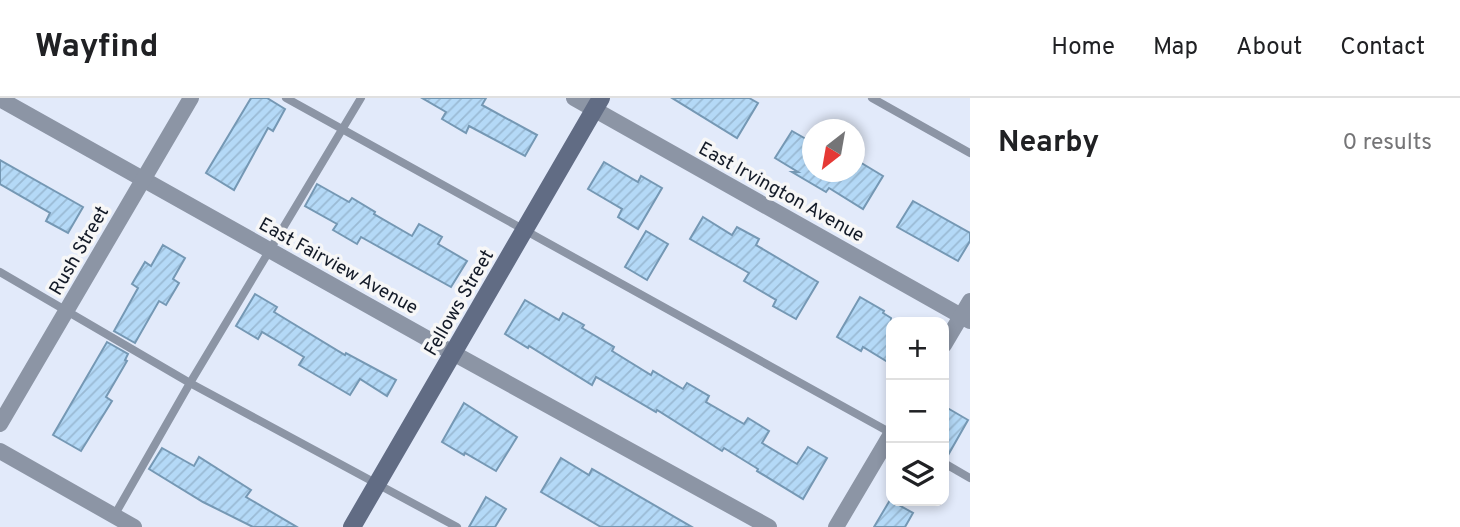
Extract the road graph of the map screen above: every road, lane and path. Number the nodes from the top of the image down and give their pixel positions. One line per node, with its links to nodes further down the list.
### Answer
1 (191, 98): 10 (street, Rush Street)
2 (286, 98): 8 (lane)
3 (361, 98): 8 (lane)
4 (574, 98): 7 (street, East Irvington Avenue)
5 (873, 98): 9 (lane)
6 (0, 99): 10 (street, East Fairview Avenue)
7 (598, 104): 11 (street, Fellows Street); 16 (street, East Irvington Avenue)
8 (342, 130): 11 (lane); 12 (lane)
9 (970, 153)
10 (144, 179): 12 (street, East Fairview Avenue); 15 (street, Rush Street)
11 (524, 230): 18 (street, Fellows Street); 21 (lane)
12 (270, 250): 18 (street, East Fairview Avenue); 19 (lane)
13 (0, 272): 15 (lane)
14 (970, 301): 16 (street)
15 (67, 309): 19 (lane); 20 (street, Rush Street)
16 (966, 318): 17 (street)
17 (949, 339)
18 (453, 353): 26 (street, Fellows Street); 31 (street, East Fairview Avenue)
19 (190, 383): 26 (lane); 27 (lane)
20 (0, 424)
21 (886, 430)
22 (886, 442): 32 (street)
23 (0, 451): 27 (street)
24 (949, 466): 25 (lane)
25 (970, 478)
26 (377, 483): 29 (street, Fellows Street); 30 (lane)
27 (114, 516): 28 (street)
28 (134, 527)
29 (352, 527)
30 (457, 527)
31 (769, 527)
32 (836, 527)

